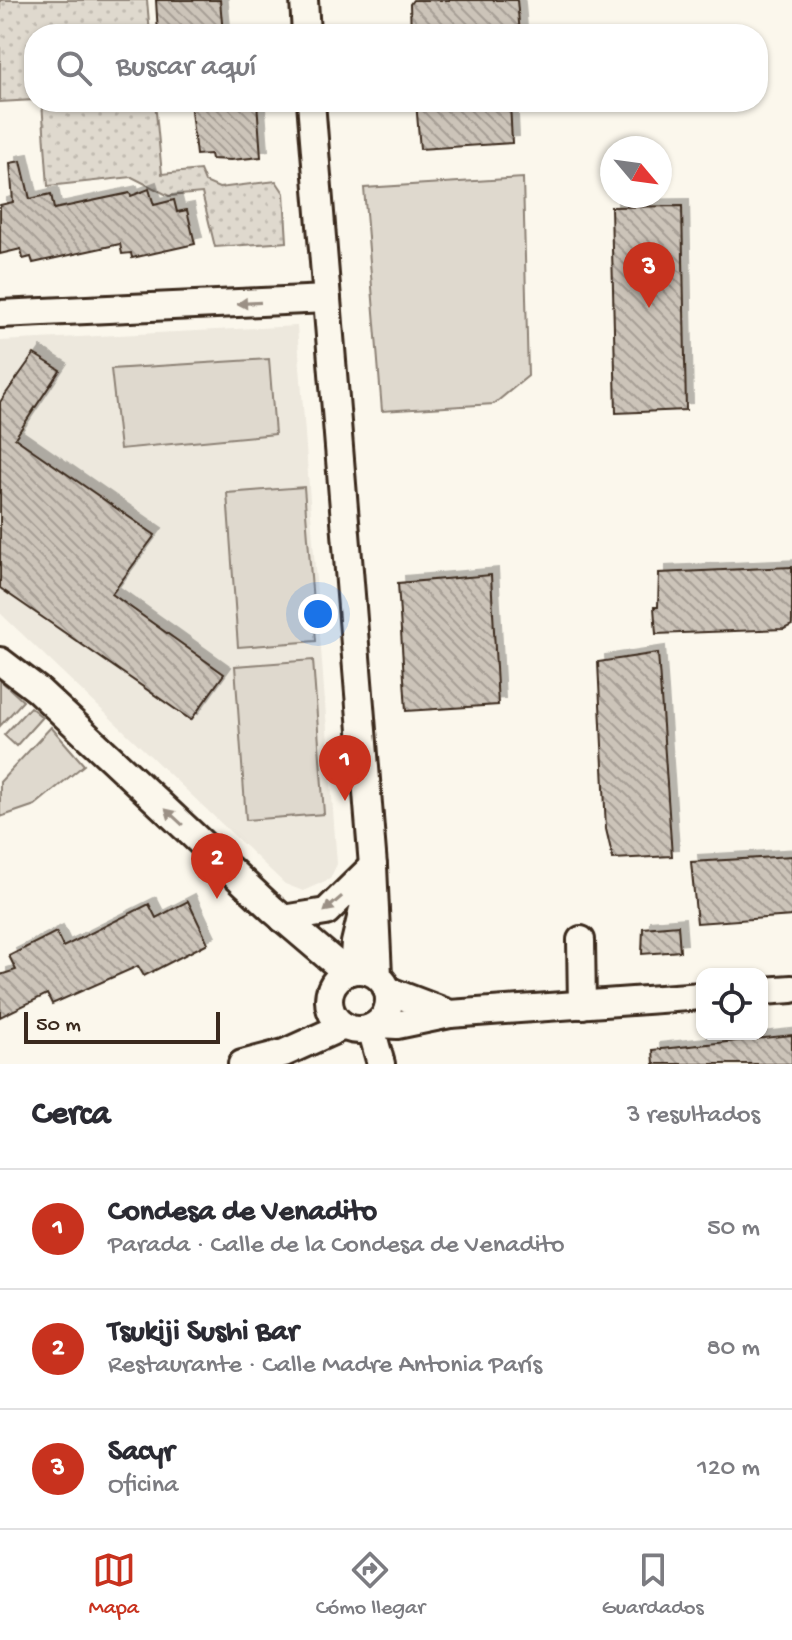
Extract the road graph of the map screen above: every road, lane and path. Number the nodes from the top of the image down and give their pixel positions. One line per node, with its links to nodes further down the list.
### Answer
1 (304, 0): 2 (street)
2 (305, 24)
3 (312, 112): 4 (street)
4 (327, 299): 5 (street, one-way to 5); 7 (street)
5 (0, 314)
6 (0, 661): 8 (street, one-way to 6)
7 (373, 866): 8 (street, one-way to 8); 10 (street)
8 (283, 919): 10 (street)
9 (581, 940): 14 (street)
10 (366, 977): 15 (street); 16 (street); 17 (street)
11 (792, 989): 12 (street)
12 (768, 991)
13 (696, 996): 14 (street)
14 (582, 1005): 15 (street)
15 (450, 1014): 17 (street)
16 (344, 1026): 17 (street); 18 (street)
17 (375, 1026): 19 (street)
18 (242, 1064)
19 (381, 1064)

